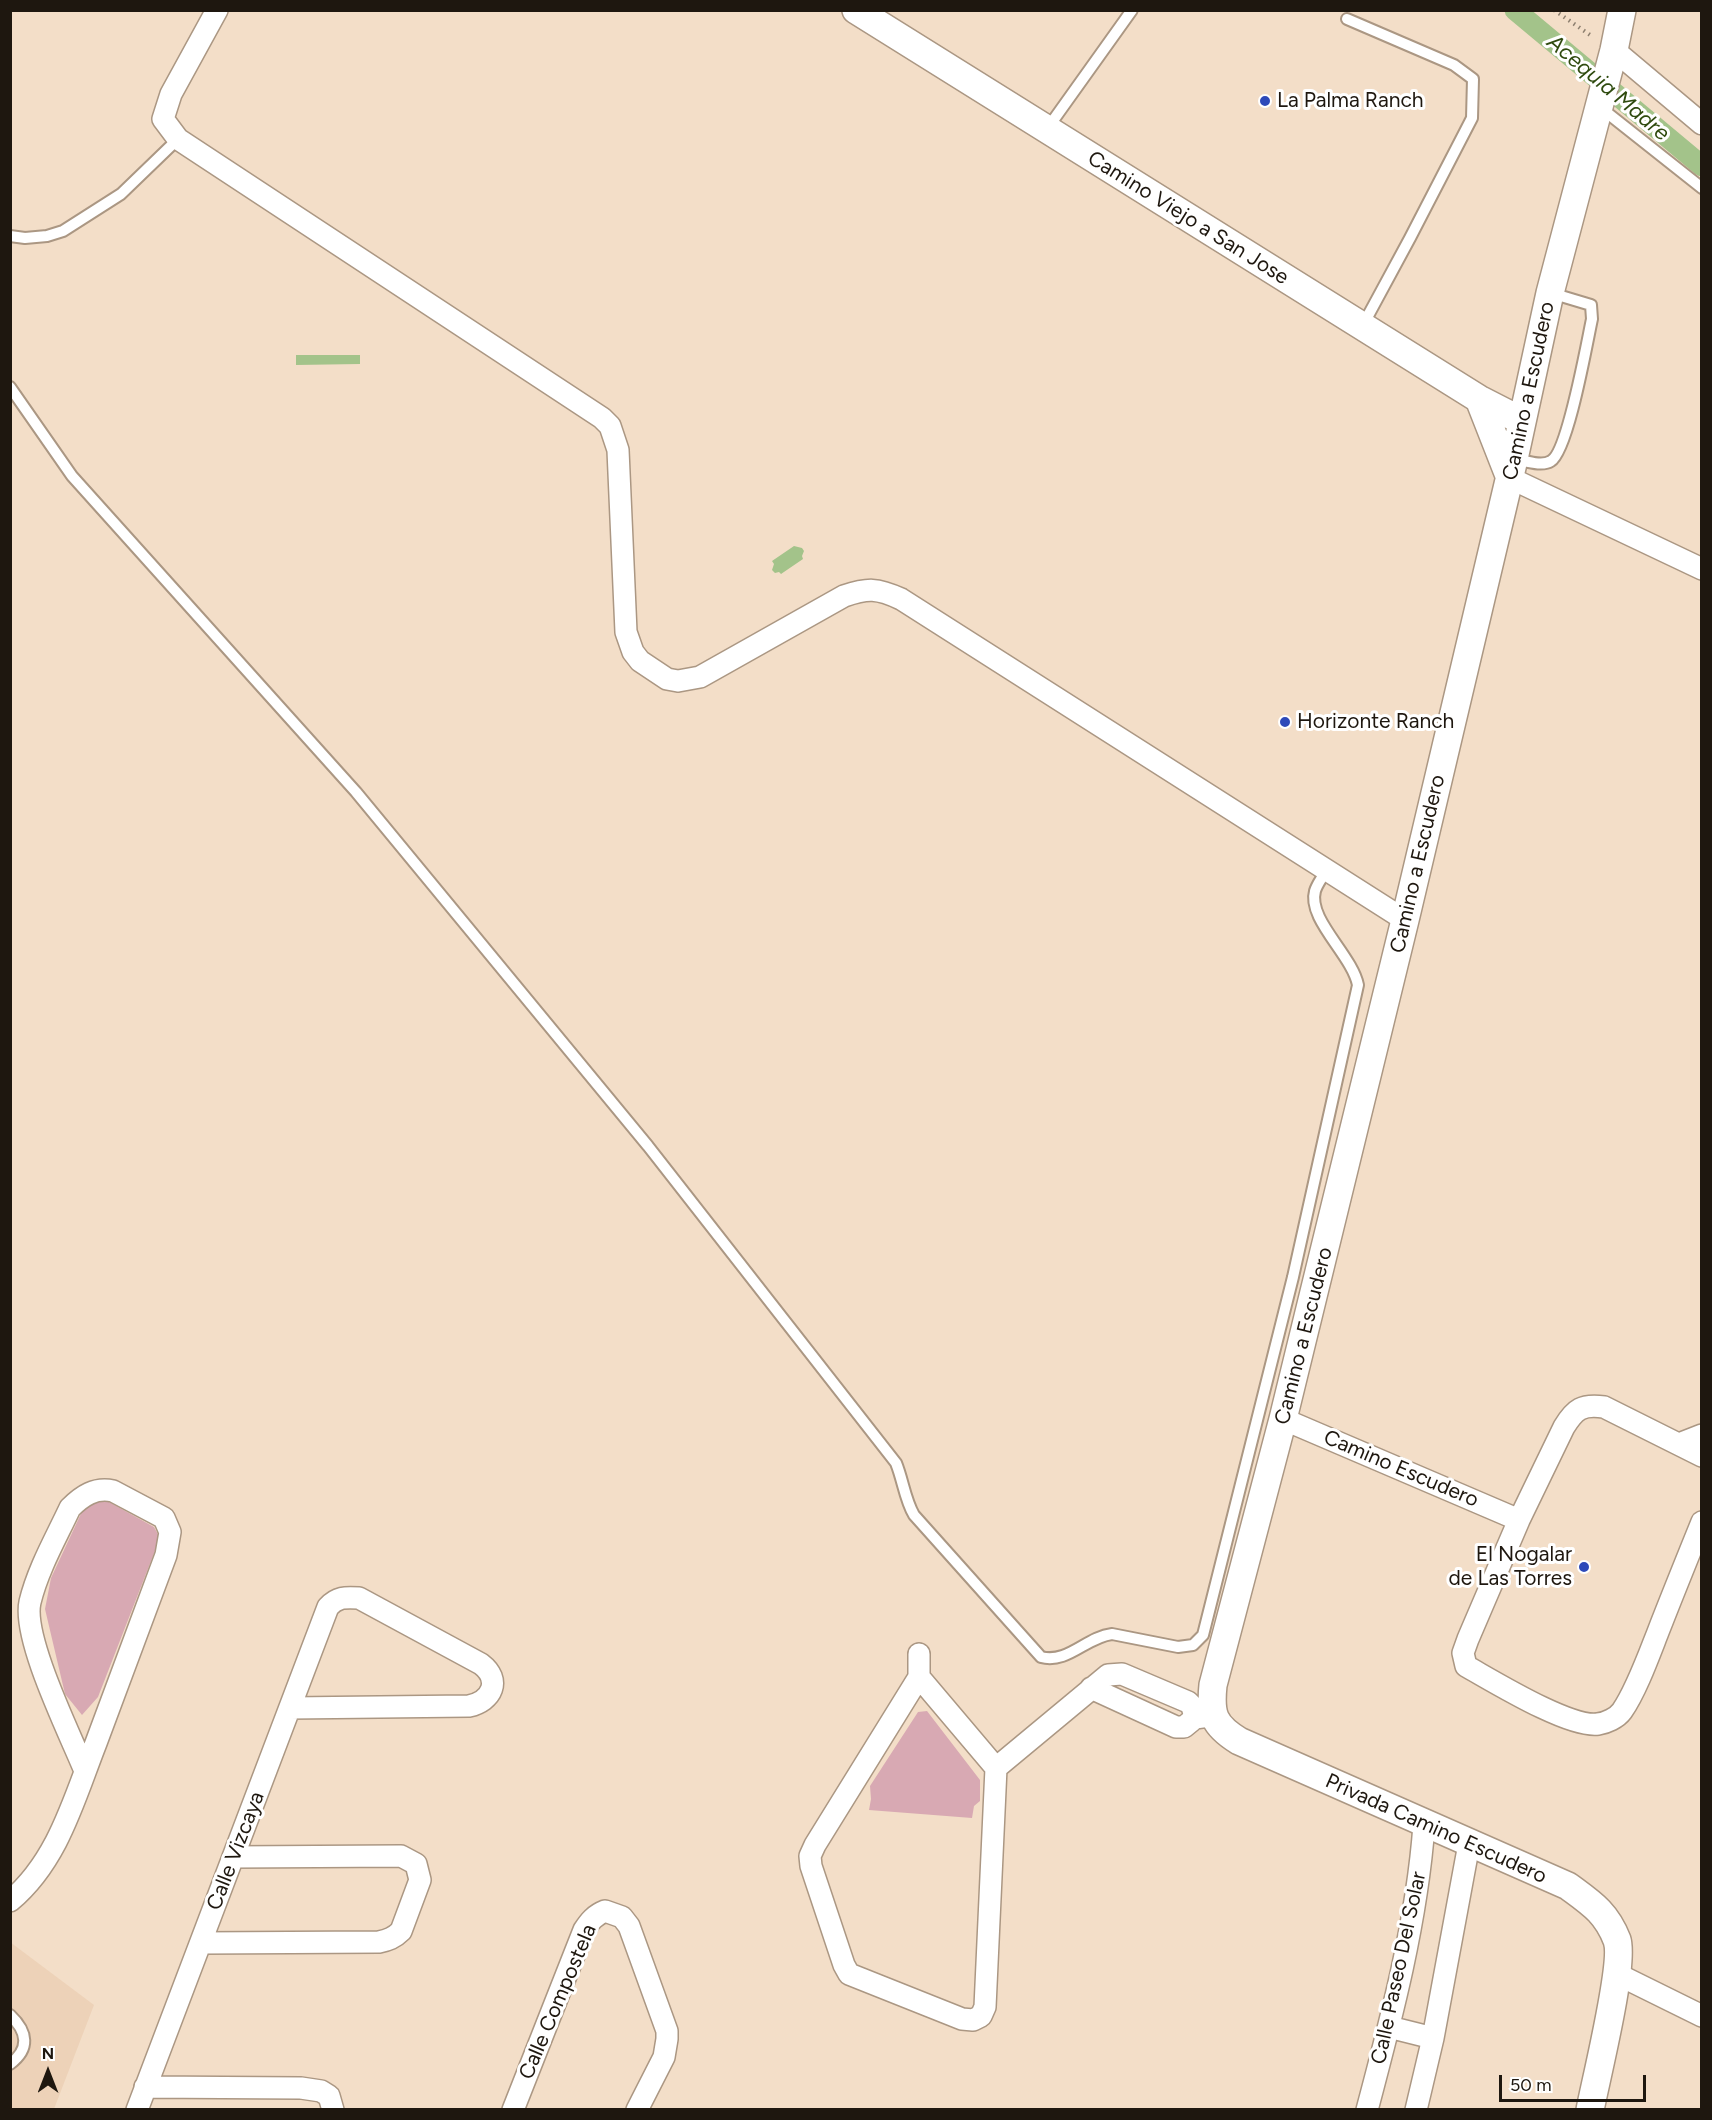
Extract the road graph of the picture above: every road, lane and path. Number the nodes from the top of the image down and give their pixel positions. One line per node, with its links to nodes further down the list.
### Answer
1 (217, 10): 11 (street)
2 (856, 10): 10 (street, Camino Viejo a San Jose)
3 (1132, 10): 10 (lane)
4 (1554, 10): 7 (path)
5 (1617, 13): 7 (street, Camino a Escudero)
6 (1347, 19): 15 (lane)
7 (1613, 55): 8 (street, Camino a Escudero); 9 (street)
8 (1600, 100): 12 (lane); 14 (street, Camino a Escudero)
9 (1701, 124)
10 (1047, 129): 15 (street, Camino Viejo a San Jose)
11 (178, 139): 13 (lane); 21 (street)
12 (1701, 188)
13 (10, 236)
14 (1550, 293): 18 (street, Camino a Escudero); 19 (lane)
15 (1362, 326): 17 (street, Camino Viejo a San Jose)
16 (10, 387): 21 (lane)
17 (1479, 399): 18 (street, Camino Viejo a San Jose); 19 (street)
18 (1522, 421): 19 (street, Camino a Escudero)
19 (1512, 469): 20 (street); 22 (street, Camino a Escudero)
20 (1701, 569)
21 (1326, 870): 22 (street)
22 (1406, 920): 23 (street, Camino a Escudero)
23 (1283, 1419): 27 (street, Camino Escudero); 32 (street, Camino a Escudero)
24 (1701, 1434): 25 (street)
25 (1679, 1444): 26 (street); 27 (street)
26 (1701, 1456)
27 (1519, 1520): 28 (street)
28 (1701, 1522)
29 (919, 1654): 30 (street)
30 (919, 1677): 33 (street); 33 (street)
31 (290, 1707): 31 (street, Calle Vizcaya); 37 (street, Calle Vizcaya)
32 (1204, 1717): 33 (street); 35 (street, Privada Camino Escudero)
33 (996, 1768)
34 (85, 1771): 34 (street); 38 (street)
35 (1424, 1825): 36 (street, Privada Camino Escudero); 45 (street, Calle Paseo Del Solar)
36 (1469, 1844): 42 (street, Privada Camino Escudero); 46 (street, Calle Paseo Del Solar)
37 (233, 1857): 41 (street, Calle Vizcaya); 41 (street)
38 (38, 1874): 39 (street); 40 (street)
39 (10, 1886)
40 (10, 1901)
41 (201, 1942): 48 (street, Calle Vizcaya)
42 (1617, 1974): 44 (street); 55 (street, Privada Camino Escudero)
43 (10, 2015): 47 (lane)
44 (1701, 2016)
45 (1389, 2027): 46 (street); 53 (street, Calle Paseo Del Solar)
46 (1433, 2038): 54 (street, Calle Paseo Del Solar)
47 (10, 2064)
48 (145, 2087): 49 (street); 50 (street, Calle Vizcaya)
49 (331, 2103)
50 (136, 2109)
51 (513, 2109): 52 (street, Calle Compostela)
52 (637, 2109)
53 (1367, 2109)
54 (1416, 2109)
55 (1590, 2109)

